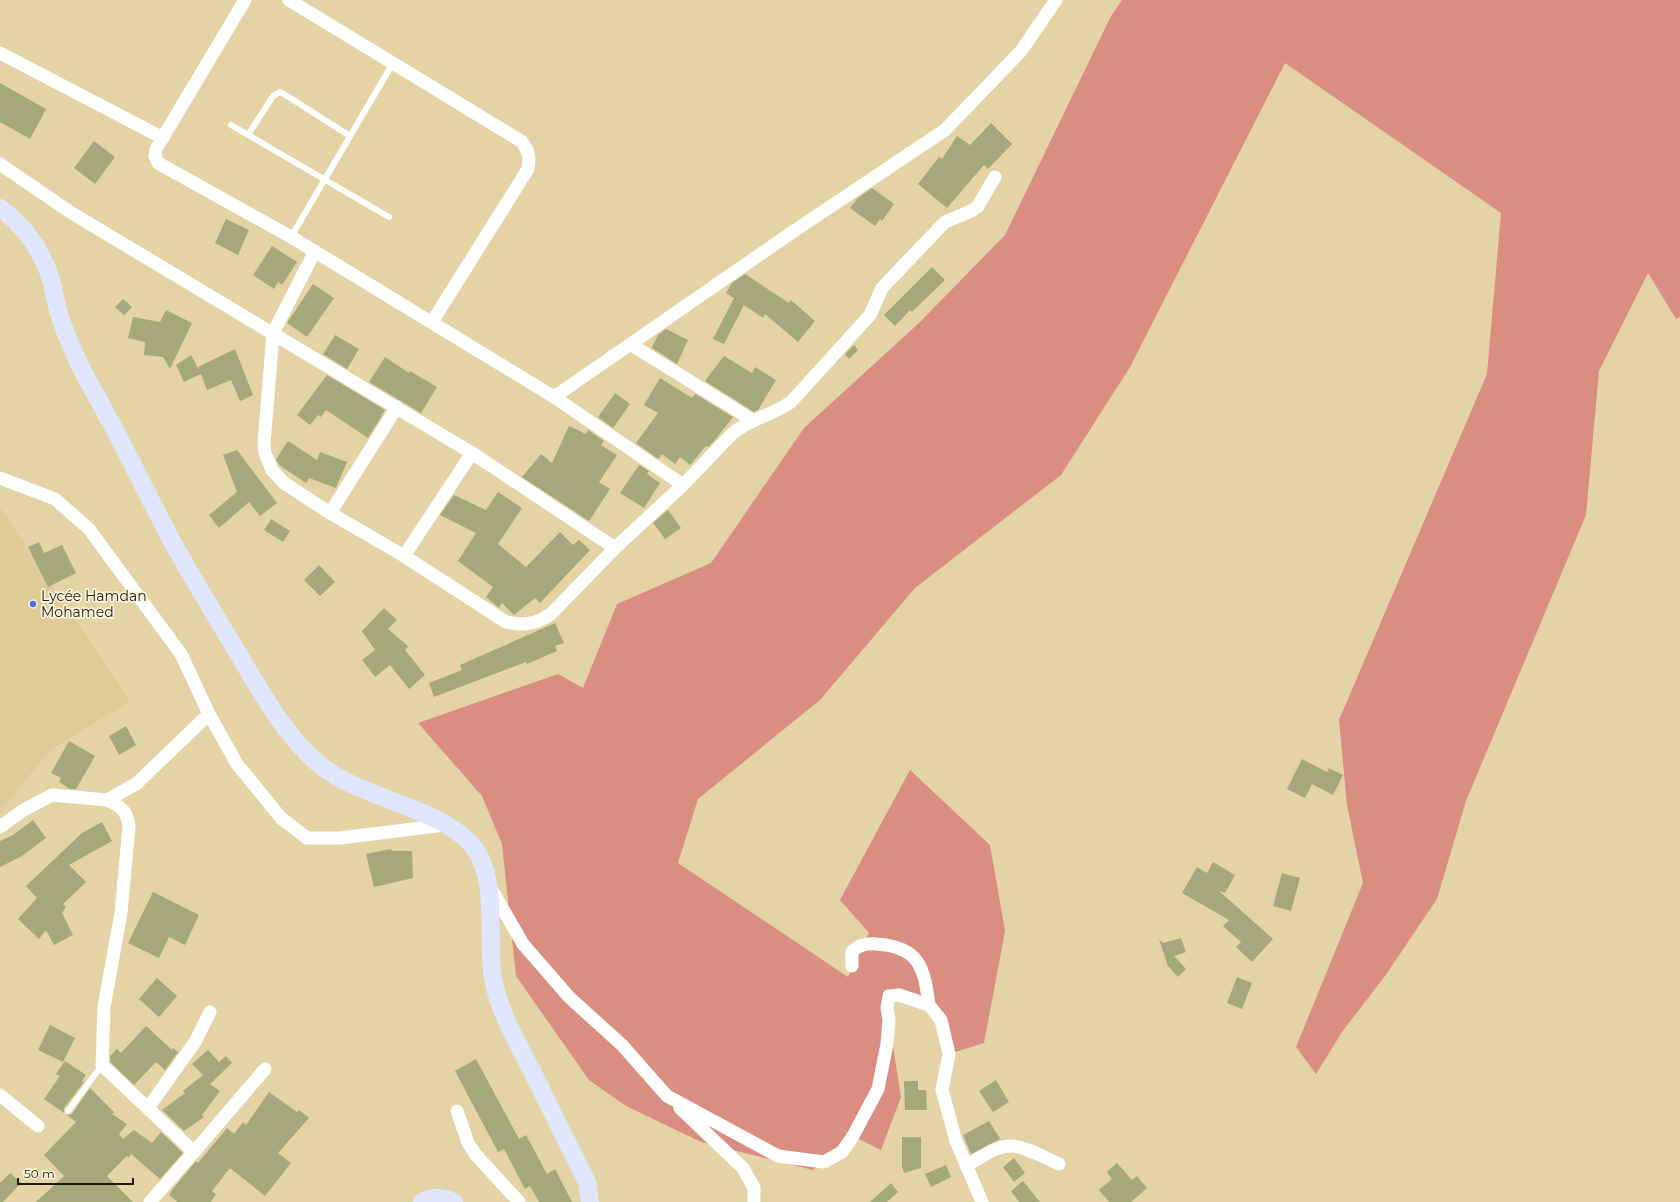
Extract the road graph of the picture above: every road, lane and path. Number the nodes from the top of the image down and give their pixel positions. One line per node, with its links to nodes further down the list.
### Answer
1 (245, 0): 9 (street)
2 (289, 0): 5 (street)
3 (1056, 0): 19 (street)
4 (0, 53): 9 (street)
5 (393, 63): 8 (lane); 17 (street)
6 (231, 125): 7 (lane)
7 (248, 135): 8 (lane); 12 (lane)
8 (350, 136): 12 (lane)
9 (163, 138): 15 (street)
10 (0, 164): 18 (street)
11 (995, 177): 22 (street)
12 (324, 180): 14 (lane); 15 (lane)
13 (0, 208): 31 (main road)
14 (389, 217)
15 (291, 237): 16 (street)
16 (315, 251): 17 (street); 18 (street)
17 (432, 322): 20 (street)
18 (273, 332): 21 (street); 26 (street)
19 (630, 344): 20 (street); 22 (street)
20 (554, 396): 25 (street)
21 (398, 407): 23 (street); 26 (street)
22 (754, 421): 25 (street)
23 (472, 453): 27 (street); 28 (street)
24 (0, 478): 29 (street)
25 (683, 486): 27 (street)
26 (330, 513): 28 (street)
27 (616, 548): 28 (street)
28 (404, 556)
29 (209, 714): 30 (street); 31 (street)
30 (107, 800): 32 (street); 37 (street)
31 (446, 825): 33 (main road)
32 (0, 827)
33 (488, 884): 40 (street); 52 (main road)
34 (852, 966): 35 (street)
35 (928, 1005): 40 (street); 47 (street)
36 (210, 1012): 41 (street)
37 (102, 1065): 41 (street); 42 (lane)
38 (264, 1069): 45 (street)
39 (0, 1096): 44 (street)
40 (667, 1096): 53 (street)
41 (148, 1108): 45 (street)
42 (68, 1111)
43 (457, 1111): 51 (street)
44 (38, 1126)
45 (194, 1152): 48 (street)
46 (1059, 1164): 47 (street)
47 (966, 1166): 54 (street)
48 (150, 1202)
49 (422, 1202): 50 (main road)
50 (454, 1202)
51 (519, 1202)
52 (590, 1202)
53 (754, 1202)
54 (982, 1202)

